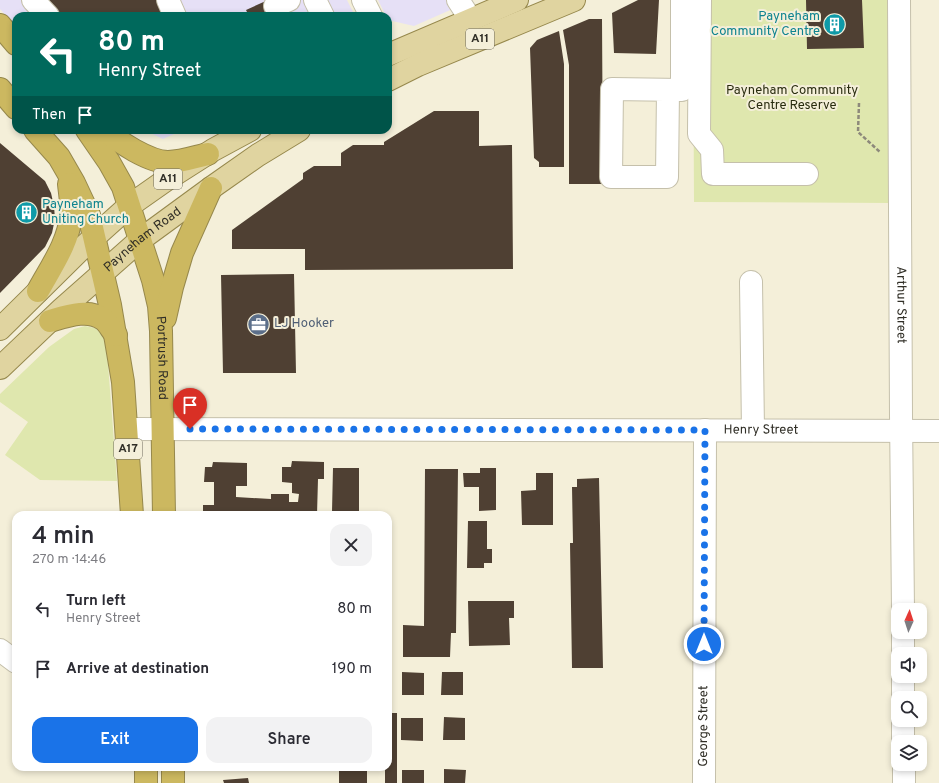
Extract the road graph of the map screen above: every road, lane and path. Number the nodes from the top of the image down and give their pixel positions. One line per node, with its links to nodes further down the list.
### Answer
1 (33, 0): 11 (street)
2 (168, 0): 12 (street)
3 (315, 0): 13 (street)
4 (363, 0): 14 (street)
5 (458, 0): 15 (street)
6 (517, 0): 15 (main road, A11)
7 (574, 0): 19 (main road, A11)
8 (682, 0): 21 (street)
9 (700, 0): 32 (street)
10 (899, 0): 49 (street, Arthur Street)
11 (44, 12)
12 (173, 12)
13 (321, 12)
14 (369, 12)
15 (471, 20): 18 (main road, A11)
16 (0, 25): 17 (highway)
17 (12, 39)
18 (392, 52)
19 (392, 78)
20 (0, 89): 22 (highway)
21 (668, 90): 21 (street)
22 (12, 103)
23 (858, 103): 30 (path)
24 (39, 134): 31 (highway, A17)
25 (90, 134): 34 (highway, Portrush Road)
26 (110, 134): 29 (highway)
27 (238, 134): 29 (main road, A11)
28 (293, 134): 33 (main road, Payneham Road / A11)
29 (208, 154): 34 (main road, A11)
30 (884, 156)
31 (68, 172): 35 (highway, A17); 39 (highway)
32 (807, 174)
33 (211, 188): 36 (main road, Payneham Road / A11); 42 (highway)
34 (129, 206): 35 (main road, A11); 36 (highway, Portrush Road)
35 (95, 237): 37 (highway, A17); 39 (main road, A11)
36 (140, 240): 37 (main road, Payneham Road / A11); 42 (highway, Portrush Road)
37 (103, 273): 40 (main road, Payneham Road / A11); 43 (highway, A17)
38 (751, 282): 48 (street)
39 (38, 291): 41 (main road, A11)
40 (50, 321): 43 (highway); 44 (main road, Payneham Road / A11)
41 (0, 329)
42 (161, 331): 46 (highway, Portrush Road)
43 (116, 335): 45 (highway, A17)
44 (0, 368)
45 (127, 429): 46 (street, Henry Street); 51 (highway, A17)
46 (163, 429): 47 (street, Henry Street); 52 (highway, Portrush Road)
47 (705, 430): 48 (street, Henry Street); 61 (street, George Street)
48 (753, 430): 49 (street, Henry Street)
49 (901, 431): 50 (street, Henry Street); 53 (street, Arthur Street)
50 (939, 431)
51 (132, 511)
52 (164, 511)
53 (903, 603)
54 (0, 650): 55 (street)
55 (12, 659)
56 (146, 771): 59 (highway)
57 (173, 771): 60 (highway)
58 (904, 771): 62 (street)
59 (146, 783)
60 (173, 783)
61 (704, 783)
62 (904, 783)

